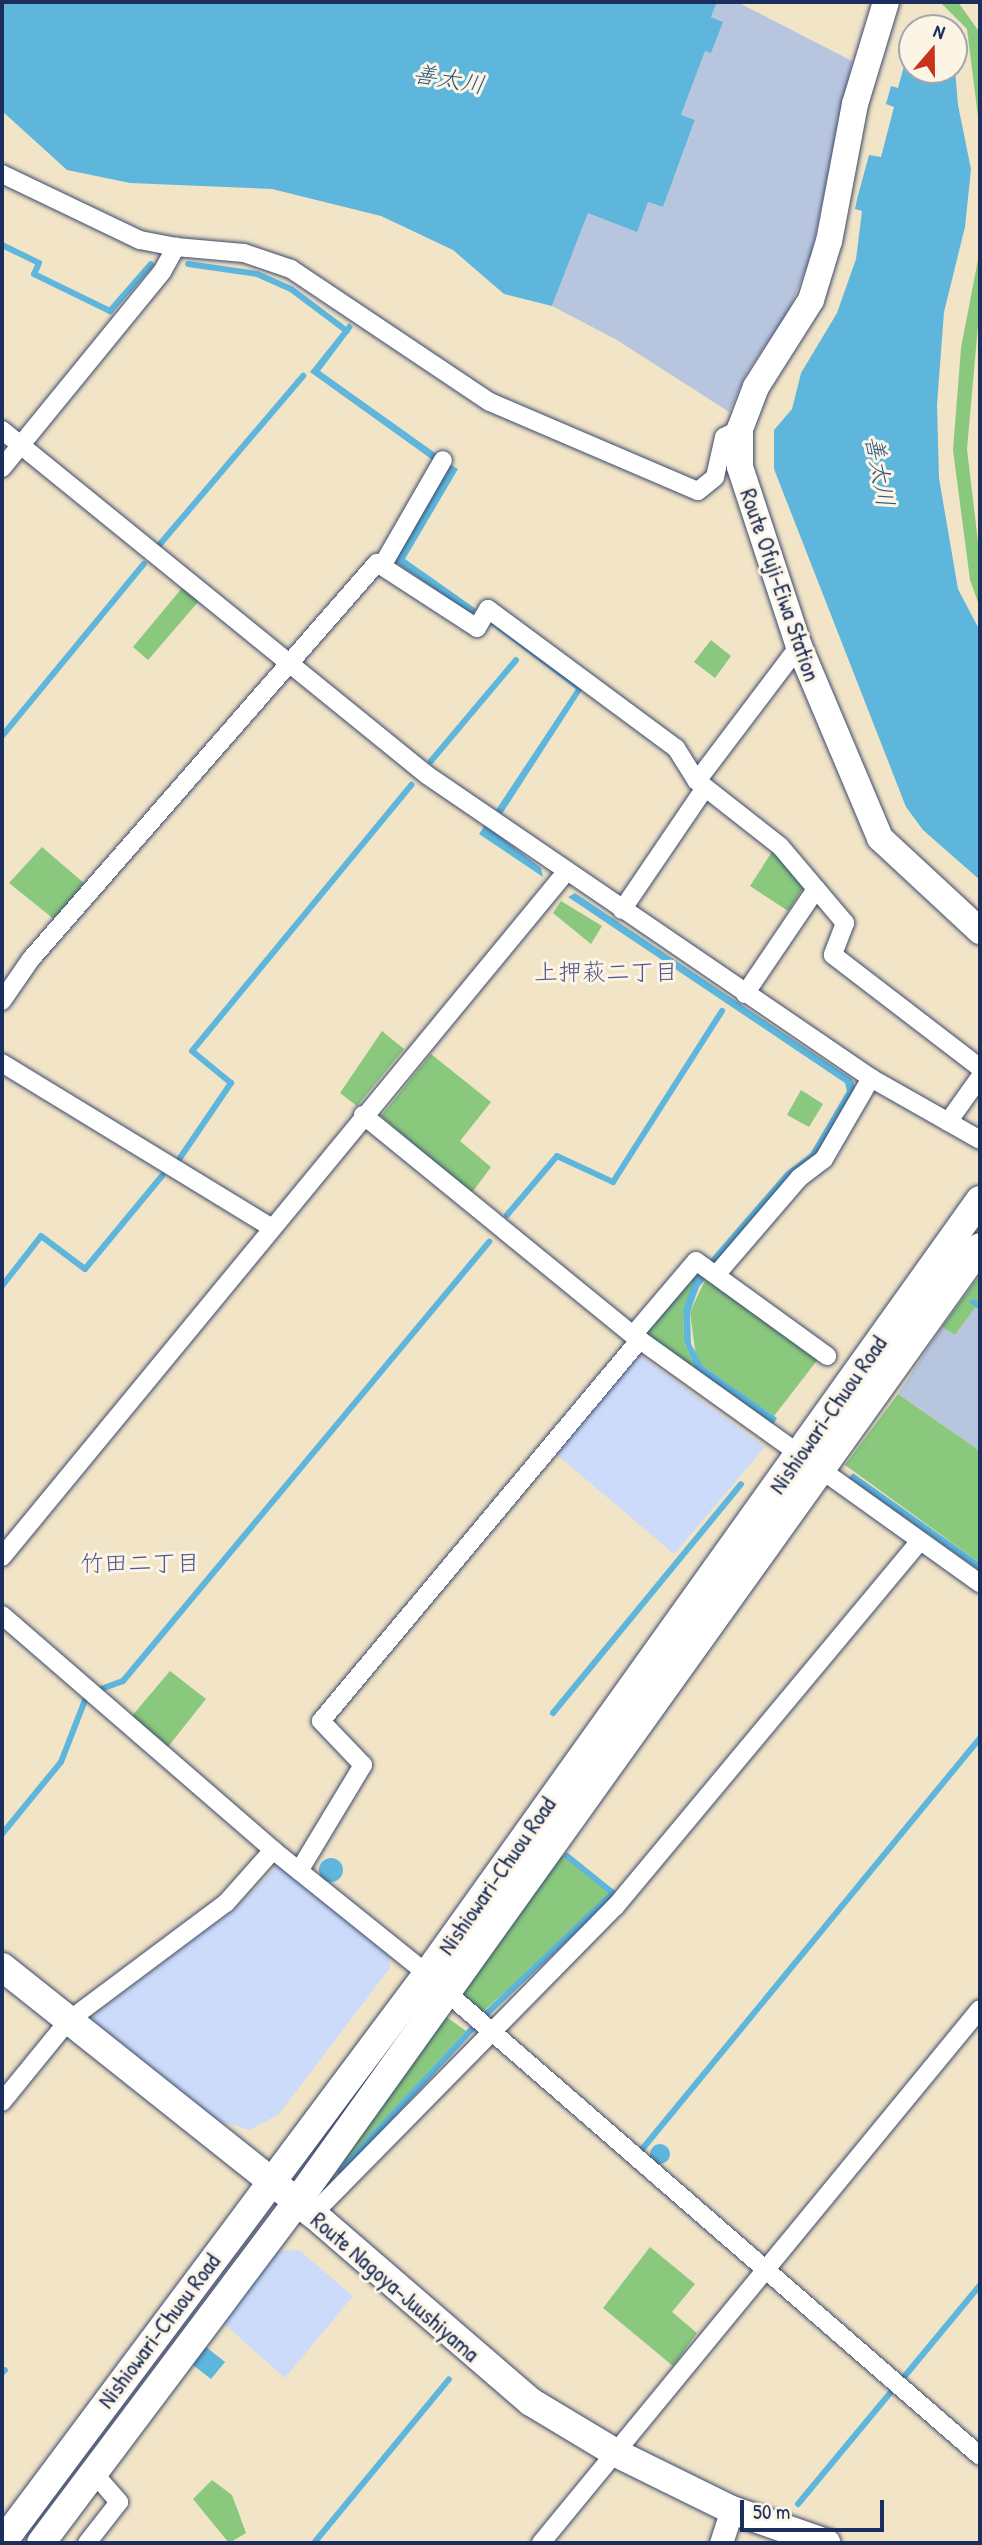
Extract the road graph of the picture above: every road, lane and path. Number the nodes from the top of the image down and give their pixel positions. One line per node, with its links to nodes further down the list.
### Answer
1 (886, 2): 4 (main road, Route Ofuji-Eiwa Station)
2 (2, 174): 3 (street)
3 (176, 247): 4 (street); 6 (street)
4 (740, 429): 10 (main road, Route Ofuji-Eiwa Station)
5 (2, 430): 6 (street)
6 (20, 446): 8 (street); 11 (street)
7 (443, 460): 9 (street)
8 (2, 468)
9 (382, 566): 11 (street); 12 (street)
10 (799, 646): 12 (street); 16 (main road, Route Ofuji-Eiwa Station)
11 (289, 664): 13 (street); 18 (street)
12 (701, 785): 14 (street); 15 (street)
13 (566, 872): 15 (street); 23 (street)
14 (816, 889): 17 (street); 20 (street)
15 (622, 910): 17 (street)
16 (980, 931)
17 (745, 994): 22 (street)
18 (2, 1001)
19 (2, 1063): 27 (street)
20 (980, 1069)
21 (980, 1077): 24 (street)
22 (871, 1078): 24 (street); 29 (street)
23 (363, 1115): 27 (street); 30 (street)
24 (948, 1122): 25 (street)
25 (980, 1140)
26 (980, 1200): 32 (main road, Nishiowari-Chuou Road)
27 (272, 1228): 34 (street)
28 (980, 1247): 32 (main road, Nishiowari-Chuou Road)
29 (710, 1271): 30 (street); 31 (street)
30 (636, 1337): 32 (street); 38 (street)
31 (827, 1356)
32 (811, 1462): 33 (street); 40 (main road, Nishiowari-Chuou Road)
33 (920, 1541): 35 (street); 43 (street)
34 (2, 1557)
35 (980, 1583)
36 (2, 1615): 37 (street)
37 (273, 1850): 38 (street); 42 (street)
38 (299, 1871): 40 (street)
39 (2, 1967): 42 (main road, Route Nagoya-Juushiyama)
40 (435, 1982): 43 (street); 45 (main road, Nishiowari-Chuou Road); 46 (main road, Nishiowari-Chuou Road)
41 (980, 2009): 47 (street)
42 (68, 2021): 44 (street); 45 (main road, Route Nagoya-Juushiyama)
43 (489, 2032): 46 (street); 47 (street)
44 (2, 2102)
45 (273, 2181): 46 (main road, Route Nagoya-Juushiyama); 52 (main road, Nishiowari-Chuou Road)
46 (304, 2208): 48 (main road, Route Nagoya-Juushiyama); 50 (main road, Nishiowari-Chuou Road)
47 (764, 2270): 48 (street); 49 (street)
48 (616, 2453): 51 (main road, Route Nagoya-Juushiyama); 55 (street)
49 (980, 2456)
50 (93, 2472): 53 (main road, Nishiowari-Chuou Road); 54 (street)
51 (733, 2510): 56 (street); 57 (main road, Route Nagoya-Juushiyama)
52 (2, 2543)
53 (41, 2543)
54 (87, 2543)
55 (541, 2543)
56 (721, 2543)
57 (826, 2543)

